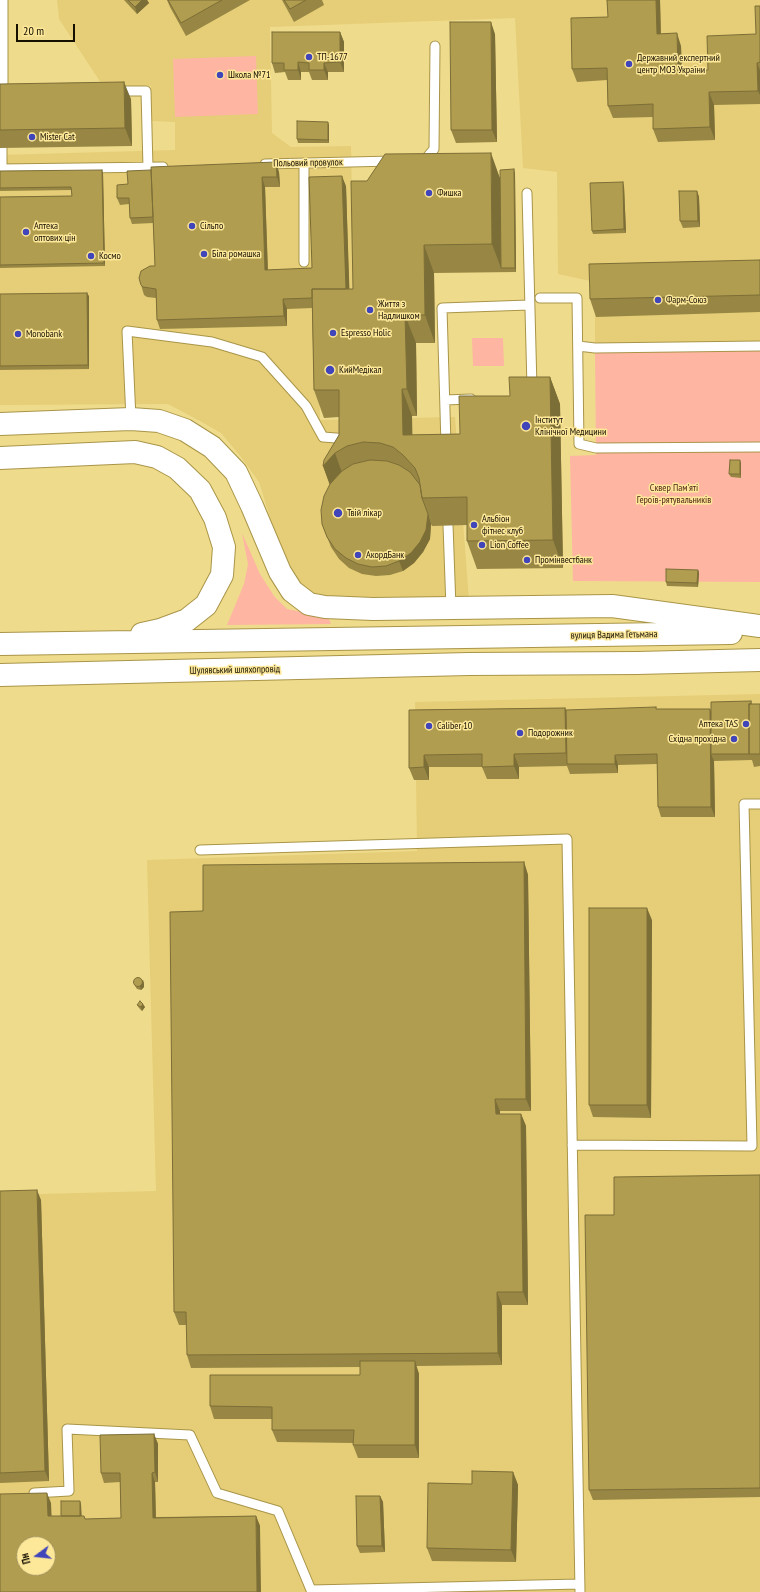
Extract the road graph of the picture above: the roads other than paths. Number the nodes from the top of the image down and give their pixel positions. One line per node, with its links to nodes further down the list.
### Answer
1 (3, 0): 4 (lane)
2 (435, 46): 6 (lane, Польовий провулок)
3 (106, 91): 9 (lane)
4 (2, 102)
5 (2, 148): 10 (lane)
6 (304, 163): 7 (lane, Польовий провулок); 12 (lane)
7 (257, 164)
8 (171, 167): 9 (lane)
9 (148, 168): 10 (lane)
10 (1, 169)
11 (527, 193): 14 (lane)
12 (304, 262)
13 (540, 298): 15 (lane)
14 (529, 305): 17 (lane); 19 (lane)
15 (578, 346): 16 (lane); 23 (lane)
16 (760, 346)
17 (532, 398)
18 (477, 399): 19 (lane)
19 (445, 400): 24 (lane)
20 (131, 419): 21 (main road); 22 (lane); 27 (main road)
21 (0, 424)
22 (349, 439)
23 (760, 447)
24 (446, 454)
25 (0, 458): 30 (main road)
26 (448, 525): 27 (lane)
27 (451, 608): 28 (main road)
28 (760, 626)
29 (760, 632): 30 (main road, вулиця Вадима Гетьмана)
30 (98, 642): 31 (main road)
31 (0, 644)
32 (760, 660): 33 (main road, Шулявський шляхопровід)
33 (0, 675)
34 (760, 804): 36 (lane)
35 (200, 850): 36 (lane)
36 (572, 1146): 38 (lane)
37 (34, 1492): 38 (lane)
38 (580, 1588)

